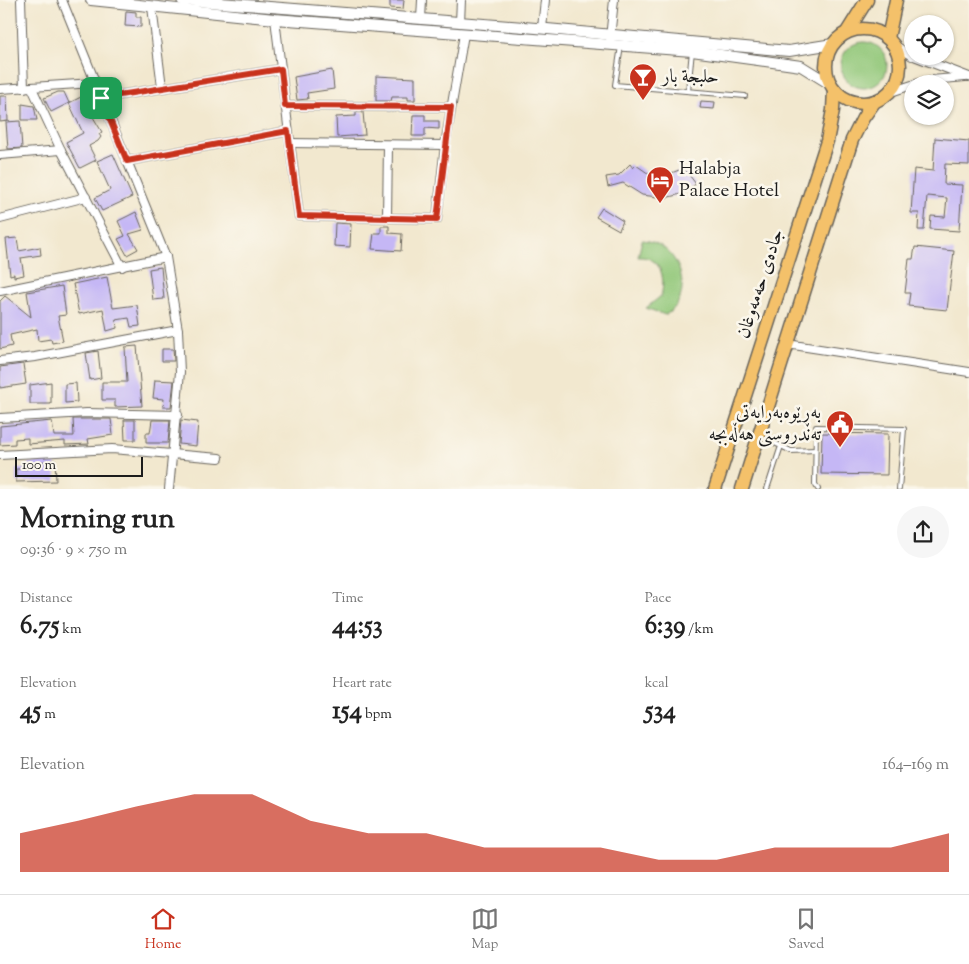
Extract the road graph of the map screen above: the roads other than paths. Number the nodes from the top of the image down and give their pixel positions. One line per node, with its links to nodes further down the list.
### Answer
1 (21, 0): 33 (street)
2 (62, 0): 30 (street)
3 (92, 0): 11 (street)
4 (182, 0): 12 (street)
5 (422, 0): 14 (street)
6 (461, 0): 15 (street)
7 (545, 0): 17 (street)
8 (614, 0): 20 (street)
9 (867, 0): 18 (main road)
10 (896, 0): 21 (main road)
11 (152, 7): 13 (street); 34 (street)
12 (374, 15): 14 (street); 16 (street)
13 (275, 19): 16 (street); 27 (street)
14 (421, 19): 15 (street)
15 (460, 22): 17 (street)
16 (374, 26): 19 (street)
17 (542, 28): 20 (street)
18 (847, 32): 21 (main road); 23 (main road)
19 (464, 34): 20 (street); 42 (street)
20 (609, 40): 22 (street)
21 (891, 41): 25 (street); 37 (main road)
22 (621, 42): 24 (street); 36 (lane)
23 (832, 44): 24 (street); 31 (main road)
24 (692, 47): 31 (street); 36 (lane)
25 (904, 50)
26 (937, 65): 28 (street)
27 (281, 69): 34 (street); 41 (street)
28 (969, 77): 29 (street)
29 (954, 78)
30 (94, 83): 33 (street); 39 (street)
31 (832, 86): 40 (main road); 69 (main road, جادەی حەمەوغان)
32 (904, 87): 37 (street)
33 (28, 88): 35 (street); 47 (street)
34 (162, 88): 39 (street)
35 (0, 89)
36 (688, 91): 38 (lane)
37 (888, 93): 40 (main road)
38 (745, 96)
39 (101, 98): 49 (street)
40 (875, 101): 57 (main road)
41 (285, 106): 42 (street); 43 (street)
42 (451, 107): 46 (street)
43 (288, 131): 44 (street); 49 (street)
44 (290, 143): 45 (street); 51 (street)
45 (388, 144): 46 (street); 51 (street)
46 (445, 145): 51 (street)
47 (61, 150): 48 (street); 50 (street)
48 (0, 155)
49 (127, 161): 53 (street)
50 (86, 197): 52 (street); 54 (street)
51 (387, 218)
52 (0, 219)
53 (166, 257): 54 (street); 56 (street)
54 (122, 267): 55 (street)
55 (0, 291)
56 (178, 330): 58 (street); 60 (street)
57 (788, 344): 59 (street); 62 (main road)
58 (0, 361)
59 (969, 372)
60 (178, 415): 61 (street); 65 (street)
61 (0, 418)
62 (759, 436): 63 (lane); 70 (main road)
63 (781, 446): 64 (lane); 71 (lane)
64 (815, 450): 72 (lane); 73 (lane)
65 (172, 453): 66 (street); 67 (street); 68 (street)
66 (0, 455)
67 (219, 458)
68 (170, 489)
69 (715, 489)
70 (742, 489)
71 (767, 489)
72 (818, 489)
73 (899, 489)

